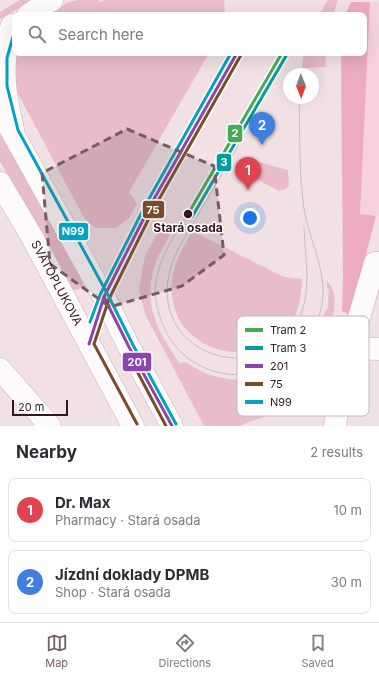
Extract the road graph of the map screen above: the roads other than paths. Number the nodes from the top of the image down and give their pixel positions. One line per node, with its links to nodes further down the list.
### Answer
1 (52, 0): 2 (main road)
2 (33, 12)
3 (12, 28): 5 (main road)
4 (0, 110): 5 (main road)
5 (13, 132): 15 (main road)
6 (0, 183): 14 (main road, SVATOPLUKOVA)
7 (379, 263): 8 (main road)
8 (360, 316)
9 (369, 349): 10 (main road)
10 (379, 350)
11 (0, 369): 13 (main road)
12 (336, 416): 16 (main road)
13 (50, 426)
14 (133, 426)
15 (172, 426)
16 (335, 426)

